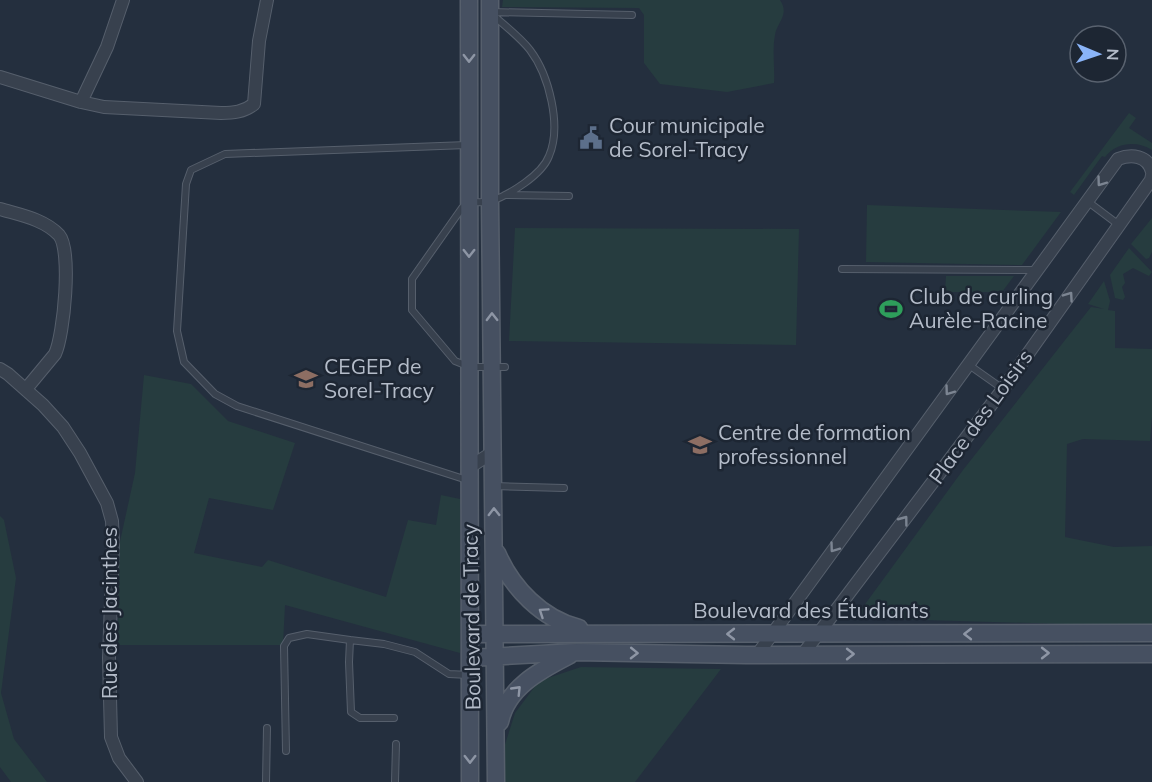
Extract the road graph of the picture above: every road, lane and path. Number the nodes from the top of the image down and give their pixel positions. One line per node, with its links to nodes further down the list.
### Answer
1 (123, 0): 7 (street)
2 (267, 0): 7 (street)
3 (490, 6): 4 (street, Boulevard de Tracy); 5 (lane); 9 (street, Boulevard de Tracy); 12 (lane)
4 (470, 7): 8 (street, Boulevard de Tracy, one-way to 8)
5 (632, 15)
6 (0, 77): 7 (street)
7 (81, 102)
8 (469, 145): 9 (street); 14 (street, Boulevard de Tracy); 26 (lane)
9 (490, 156): 12 (street, Boulevard de Tracy)
10 (1152, 173): 13 (street, Place des Loisirs, one-way to 13); 16 (street, Place des Loisirs)
11 (569, 196): 12 (lane)
12 (497, 198): 14 (lane); 21 (street, Boulevard de Tracy, one-way to 12)
13 (1087, 201): 16 (lane); 18 (street, Place des Loisirs)
14 (469, 202): 20 (street, Boulevard de Tracy, one-way to 20); 20 (lane)
15 (0, 209): 24 (street)
16 (1119, 225): 23 (street, Place des Loisirs, one-way to 16)
17 (842, 268): 18 (lane)
18 (1037, 270): 19 (street, Place des Loisirs)
19 (969, 365): 23 (lane); 34 (street, Place des Loisirs, one-way to 34)
20 (470, 367): 21 (lane); 26 (street, Boulevard de Tracy)
21 (499, 367): 25 (street, Boulevard de Tracy)
22 (0, 369): 24 (street, Rue des Jacinthes)
23 (1003, 388): 35 (street, Place des Loisirs, one-way to 23)
24 (26, 389): 49 (street, Rue des Jacinthes)
25 (493, 452): 26 (street); 27 (street, Boulevard de Tracy)
26 (470, 474): 33 (street, Boulevard de Tracy)
27 (493, 486): 28 (lane); 29 (street, Boulevard de Tracy, one-way to 27)
28 (564, 488)
29 (494, 548): 30 (street, Boulevard de Tracy); 31 (street, one-way to 29)
30 (495, 633): 31 (street, Boulevard des Étudiants); 33 (street, Boulevard des Étudiants); 42 (street, Boulevard de Tracy)
31 (597, 633): 34 (street, Boulevard des Étudiants, one-way to 31)
32 (1152, 633): 35 (street, Boulevard des Étudiants, one-way to 35)
33 (470, 634): 41 (street, Boulevard de Tracy)
34 (771, 634): 35 (street, Boulevard des Étudiants); 40 (street, Place des Loisirs)
35 (818, 634): 38 (street, Place des Loisirs)
36 (350, 640): 43 (lane); 44 (lane); 48 (lane)
37 (576, 652): 40 (street, Boulevard des Étudiants, one-way to 40); 42 (street, Boulevard des Étudiants); 46 (street, one-way to 37)
38 (803, 654): 39 (street, Boulevard des Étudiants, one-way to 39); 40 (street, Boulevard des Étudiants)
39 (1152, 654)
40 (757, 655)
41 (470, 658): 42 (street, Boulevard des Étudiants); 43 (street, Boulevard de Tracy)
42 (495, 658): 46 (street, Boulevard de Tracy)
43 (470, 675): 52 (street, Boulevard de Tracy, one-way to 52)
44 (394, 718)
45 (267, 728): 50 (lane)
46 (496, 743): 53 (street, Boulevard de Tracy)
47 (396, 744): 51 (lane)
48 (286, 751)
49 (137, 782)
50 (266, 782)
51 (395, 782)
52 (470, 782)
53 (496, 782)

